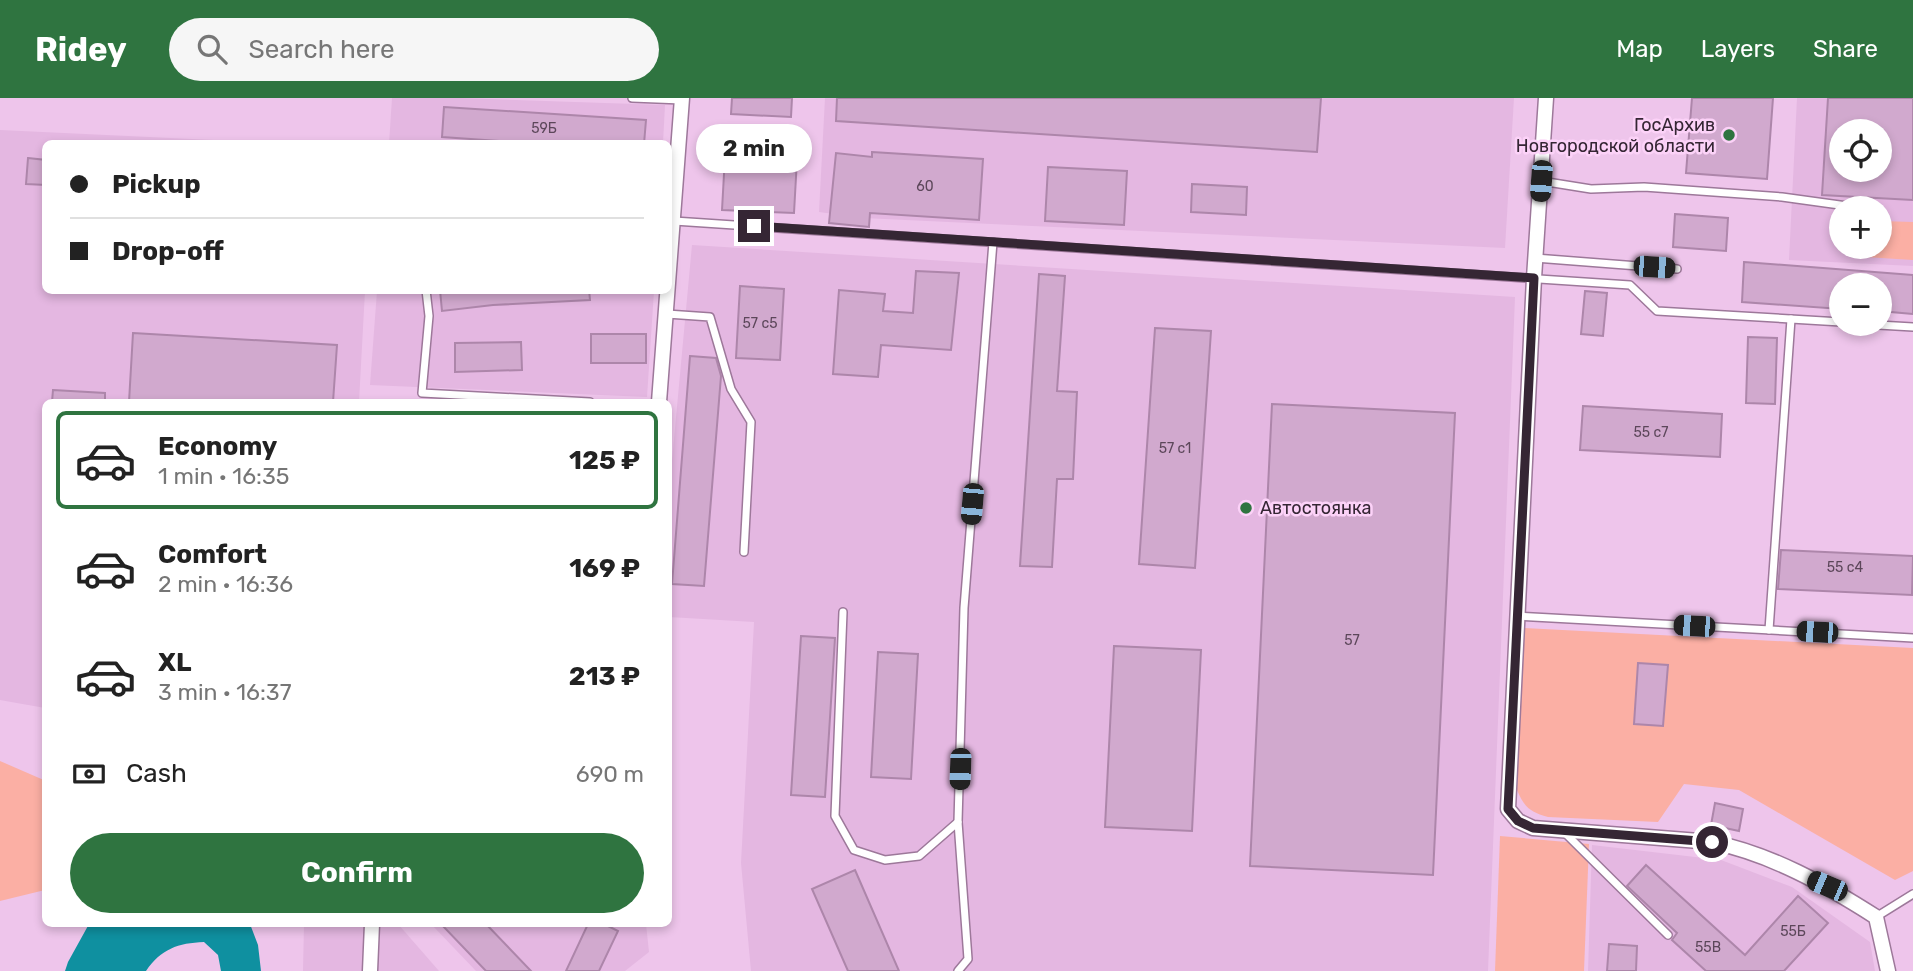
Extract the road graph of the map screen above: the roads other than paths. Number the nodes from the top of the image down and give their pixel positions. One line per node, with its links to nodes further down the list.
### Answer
1 (632, 98): 3 (lane)
2 (1546, 98): 4 (street)
3 (682, 99): 6 (street)
4 (1541, 181): 5 (lane); 9 (street)
5 (1829, 204)
6 (674, 221): 7 (lane); 8 (street)
7 (993, 242): 11 (lane); 26 (lane)
8 (672, 248)
9 (1535, 258): 10 (lane); 11 (street)
10 (1678, 269)
11 (1534, 278): 15 (lane); 23 (street)
12 (426, 294): 19 (lane)
13 (669, 294): 14 (street)
14 (667, 314): 20 (street); 21 (lane)
15 (1791, 319): 16 (lane); 24 (lane)
16 (1829, 321)
17 (1892, 326): 18 (lane)
18 (1913, 327)
19 (534, 399)
20 (659, 399)
21 (744, 552)
22 (844, 612): 26 (lane)
23 (1517, 616): 24 (lane); 27 (street)
24 (1769, 630): 25 (lane)
25 (1913, 638)
26 (958, 822): 33 (lane)
27 (1562, 831): 29 (street); 31 (lane)
28 (1913, 894): 29 (lane)
29 (1875, 917): 34 (street)
30 (372, 927): 32 (street)
31 (1668, 935)
32 (370, 971)
33 (958, 971)
34 (1888, 971)

